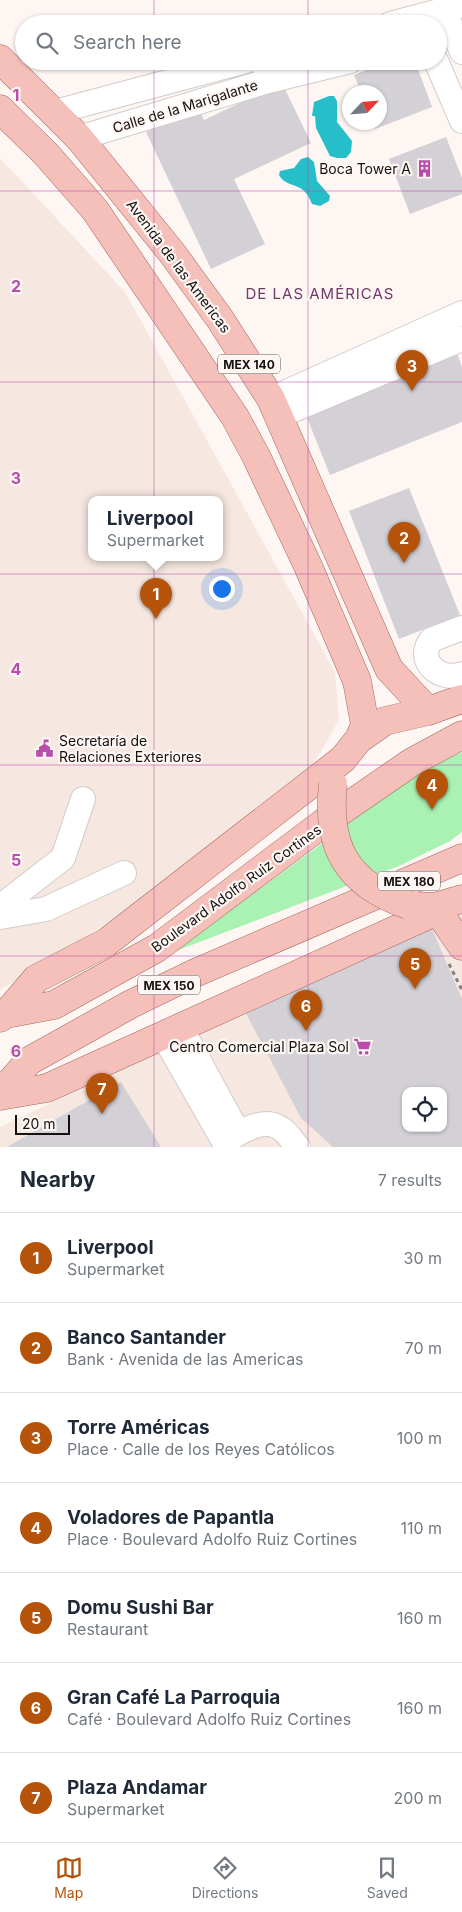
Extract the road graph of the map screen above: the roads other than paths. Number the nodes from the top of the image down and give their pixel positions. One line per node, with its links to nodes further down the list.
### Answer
1 (453, 8): 2 (street); 3 (street)
2 (433, 15)
3 (454, 41)
4 (0, 59): 9 (main road, Avenida de las Americas / MEX 140)
5 (212, 70): 9 (street, Calle de la Marigalante)
6 (440, 70): 10 (street)
7 (265, 71): 11 (street, Calle de la Marigalante)
8 (0, 109): 13 (main road, MEX 140)
9 (55, 112): 11 (main road, Avenida de las Americas / MEX 140)
10 (462, 121)
11 (79, 138): 12 (main road, Avenida de las Americas / MEX 140)
12 (172, 253): 13 (main road); 16 (main road, Avenida de las Americas / MEX 140)
13 (140, 277): 21 (main road, MEX 140)
14 (462, 313): 16 (street)
15 (462, 338): 16 (street)
16 (275, 408): 19 (main road, Avenida de las Americas / MEX 140)
17 (462, 628): 18 (street)
18 (462, 674)
19 (428, 711): 20 (main road); 21 (main road)
20 (461, 717): 31 (main road, Boulevard Adolfo Ruiz Cortines / MEX 150)
21 (345, 761): 27 (main road, bridge); 31 (main road)
22 (83, 799): 28 (street)
23 (462, 858): 26 (main road, MEX 180)
24 (124, 873): 29 (street)
25 (462, 899): 27 (main road)
26 (356, 904): 33 (main road, MEX 150)
27 (421, 906): 30 (main road); 32 (main road)
28 (0, 907)
29 (0, 917)
30 (462, 946)
31 (3, 1016)
32 (171, 1031): 33 (main road); 34 (street)
33 (0, 1095)
34 (230, 1141): 35 (street)
35 (298, 1147)

